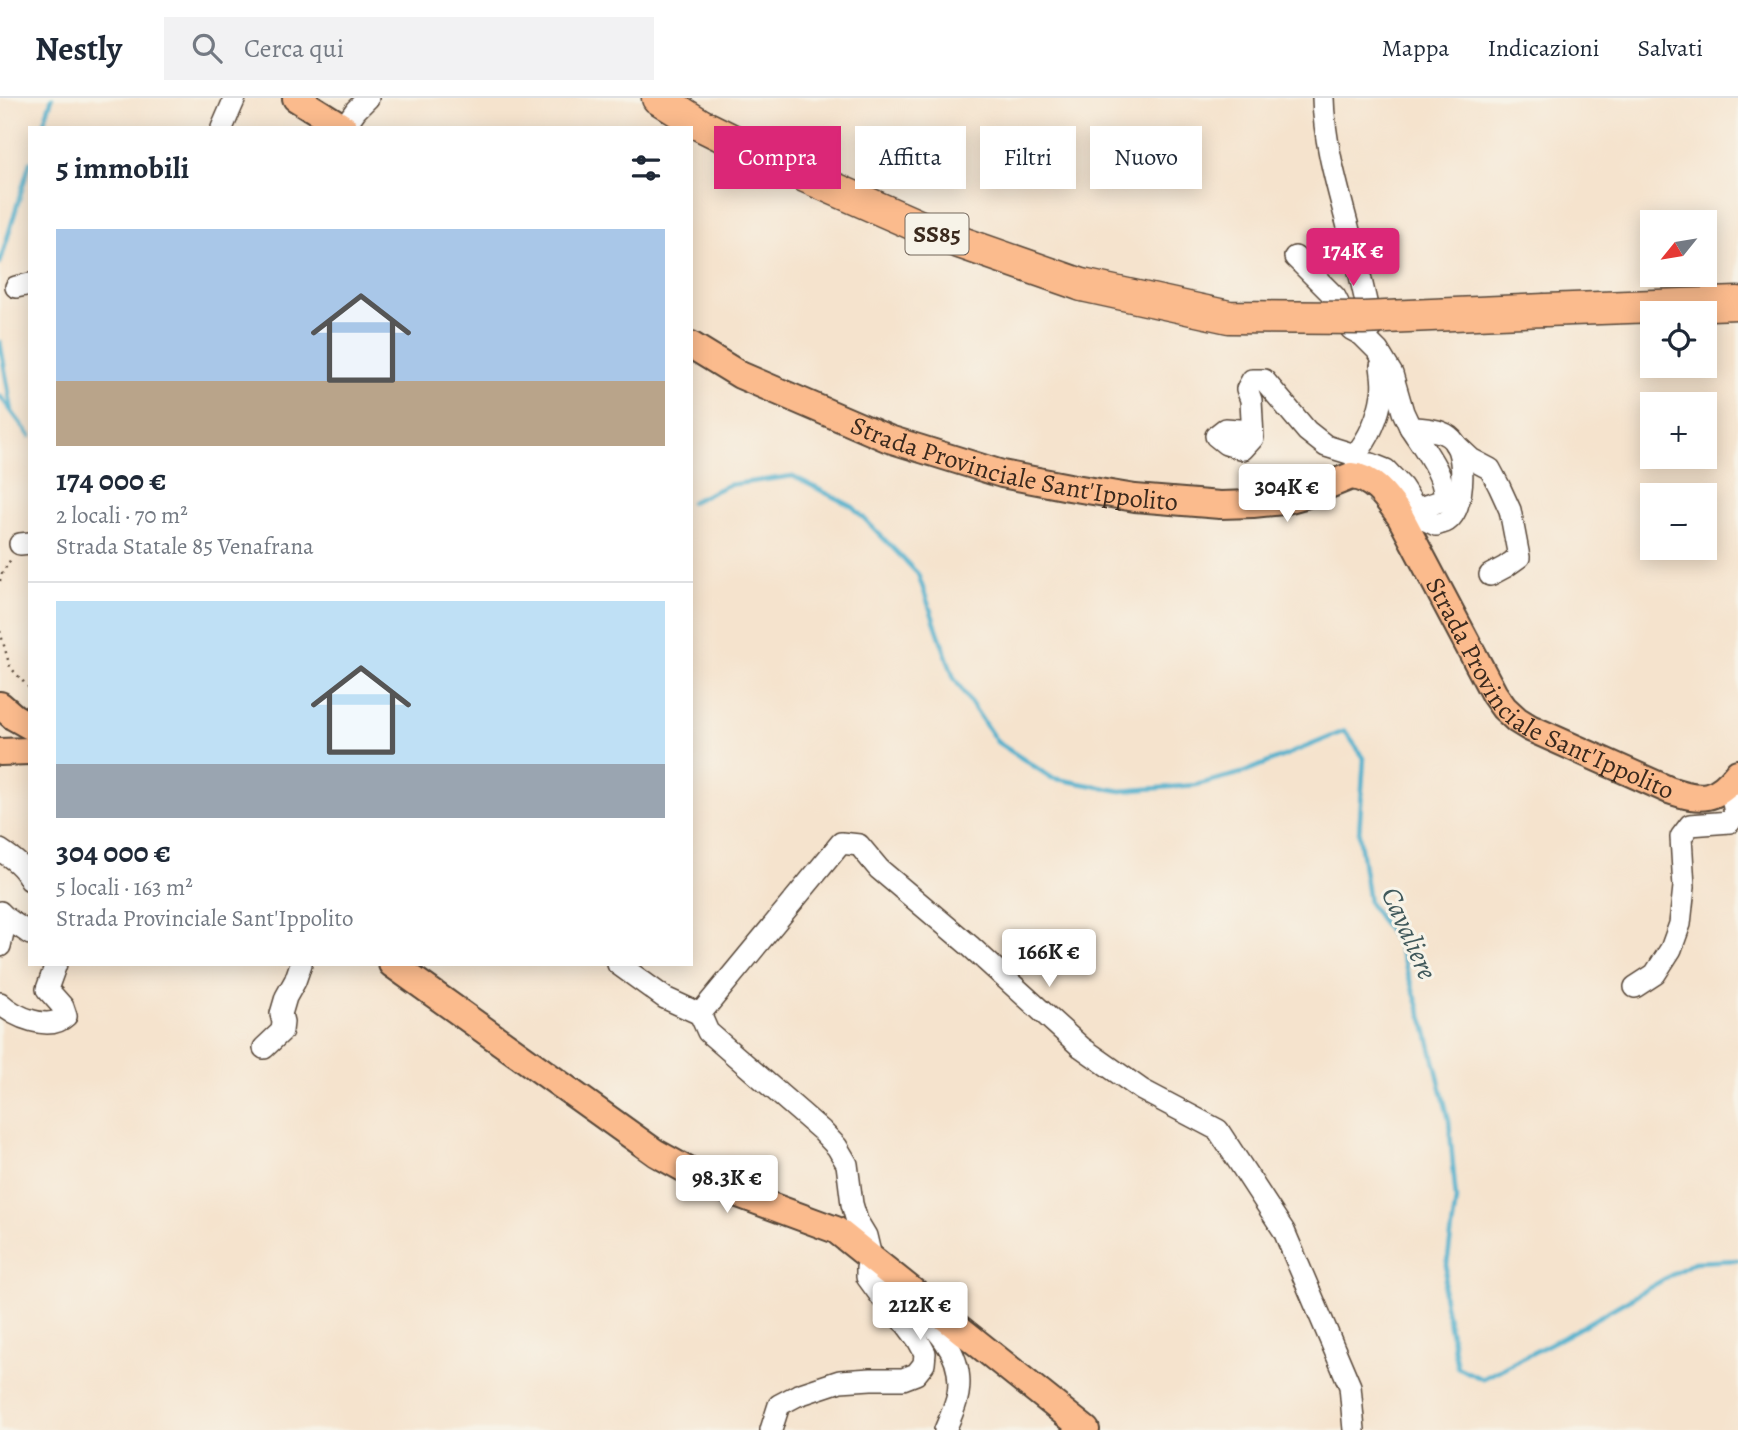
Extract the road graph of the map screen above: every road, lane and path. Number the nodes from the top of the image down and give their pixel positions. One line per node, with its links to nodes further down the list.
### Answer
1 (235, 98): 6 (street)
2 (296, 98): 7 (main road)
3 (368, 98): 8 (street)
4 (658, 98): 10 (highway, SS85, bridge)
5 (1322, 98): 12 (street)
6 (223, 126)
7 (341, 126)
8 (345, 126)
9 (1295, 257): 12 (street)
10 (1738, 303)
11 (693, 346): 16 (main road, Strada Provinciale Sant'Ippolito)
12 (1378, 351): 13 (street); 16 (street)
13 (1410, 426): 15 (street); 17 (street)
14 (1252, 431): 16 (street)
15 (1455, 444): 17 (street); 18 (street)
16 (1357, 466): 17 (street); 25 (main road, Strada Provinciale Sant'Ippolito)
17 (1416, 509)
18 (1490, 575)
19 (0, 631): 20 (path)
20 (28, 687)
21 (0, 705): 22 (main road)
22 (28, 725)
23 (28, 751): 24 (main road)
24 (0, 752)
25 (1735, 793): 35 (street)
26 (0, 850): 27 (street)
27 (28, 875)
28 (3, 916): 29 (street); 30 (street)
29 (28, 932)
30 (0, 946)
31 (55, 966): 36 (street)
32 (301, 966): 38 (street)
33 (395, 966): 39 (main road)
34 (621, 966): 37 (street)
35 (1634, 987)
36 (0, 1003)
37 (700, 1014): 39 (street); 43 (street)
38 (264, 1048)
39 (869, 1263): 40 (street); 41 (street); 42 (main road)
40 (771, 1430)
41 (945, 1430)
42 (1086, 1430)
43 (1354, 1430)

